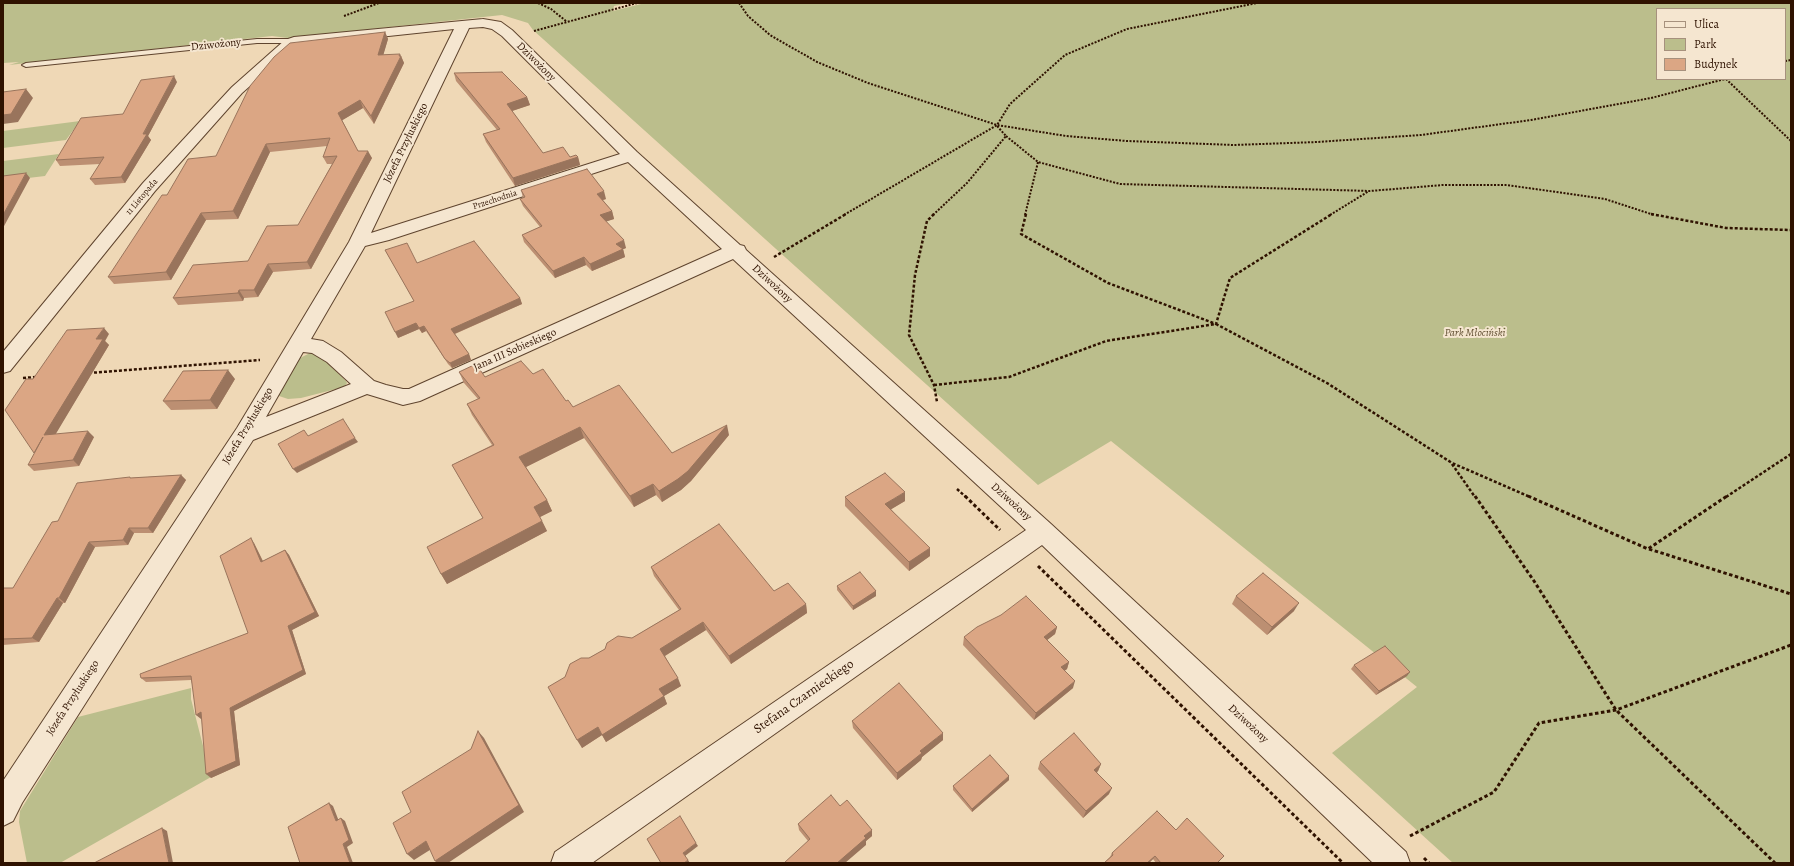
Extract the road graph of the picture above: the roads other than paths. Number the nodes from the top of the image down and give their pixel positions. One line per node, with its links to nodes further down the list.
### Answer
1 (464, 24): 2 (street, Dziwożony); 4 (street, Dziwożony); 5 (street, Józefa Przyłuskiego)
2 (294, 41): 3 (lane, Dziwożony); 8 (street, 11 Listopada)
3 (26, 65)
4 (631, 156): 5 (street, Przechodnia); 6 (street, Dziwożony)
5 (358, 242): 7 (street, Józefa Przyłuskiego)
6 (737, 250): 9 (street, Jana III Sobieskiego); 11 (street, Dziwożony)
7 (292, 352): 9 (street); 10 (street, Józefa Przyłuskiego)
8 (3, 366)
9 (367, 386): 10 (street)
10 (245, 434): 12 (street, Józefa Przyłuskiego)
11 (1043, 531): 13 (street, Dziwożony); 14 (street, Stefana Czarnieckiego)
12 (3, 811)
13 (1386, 860)
14 (566, 863)

